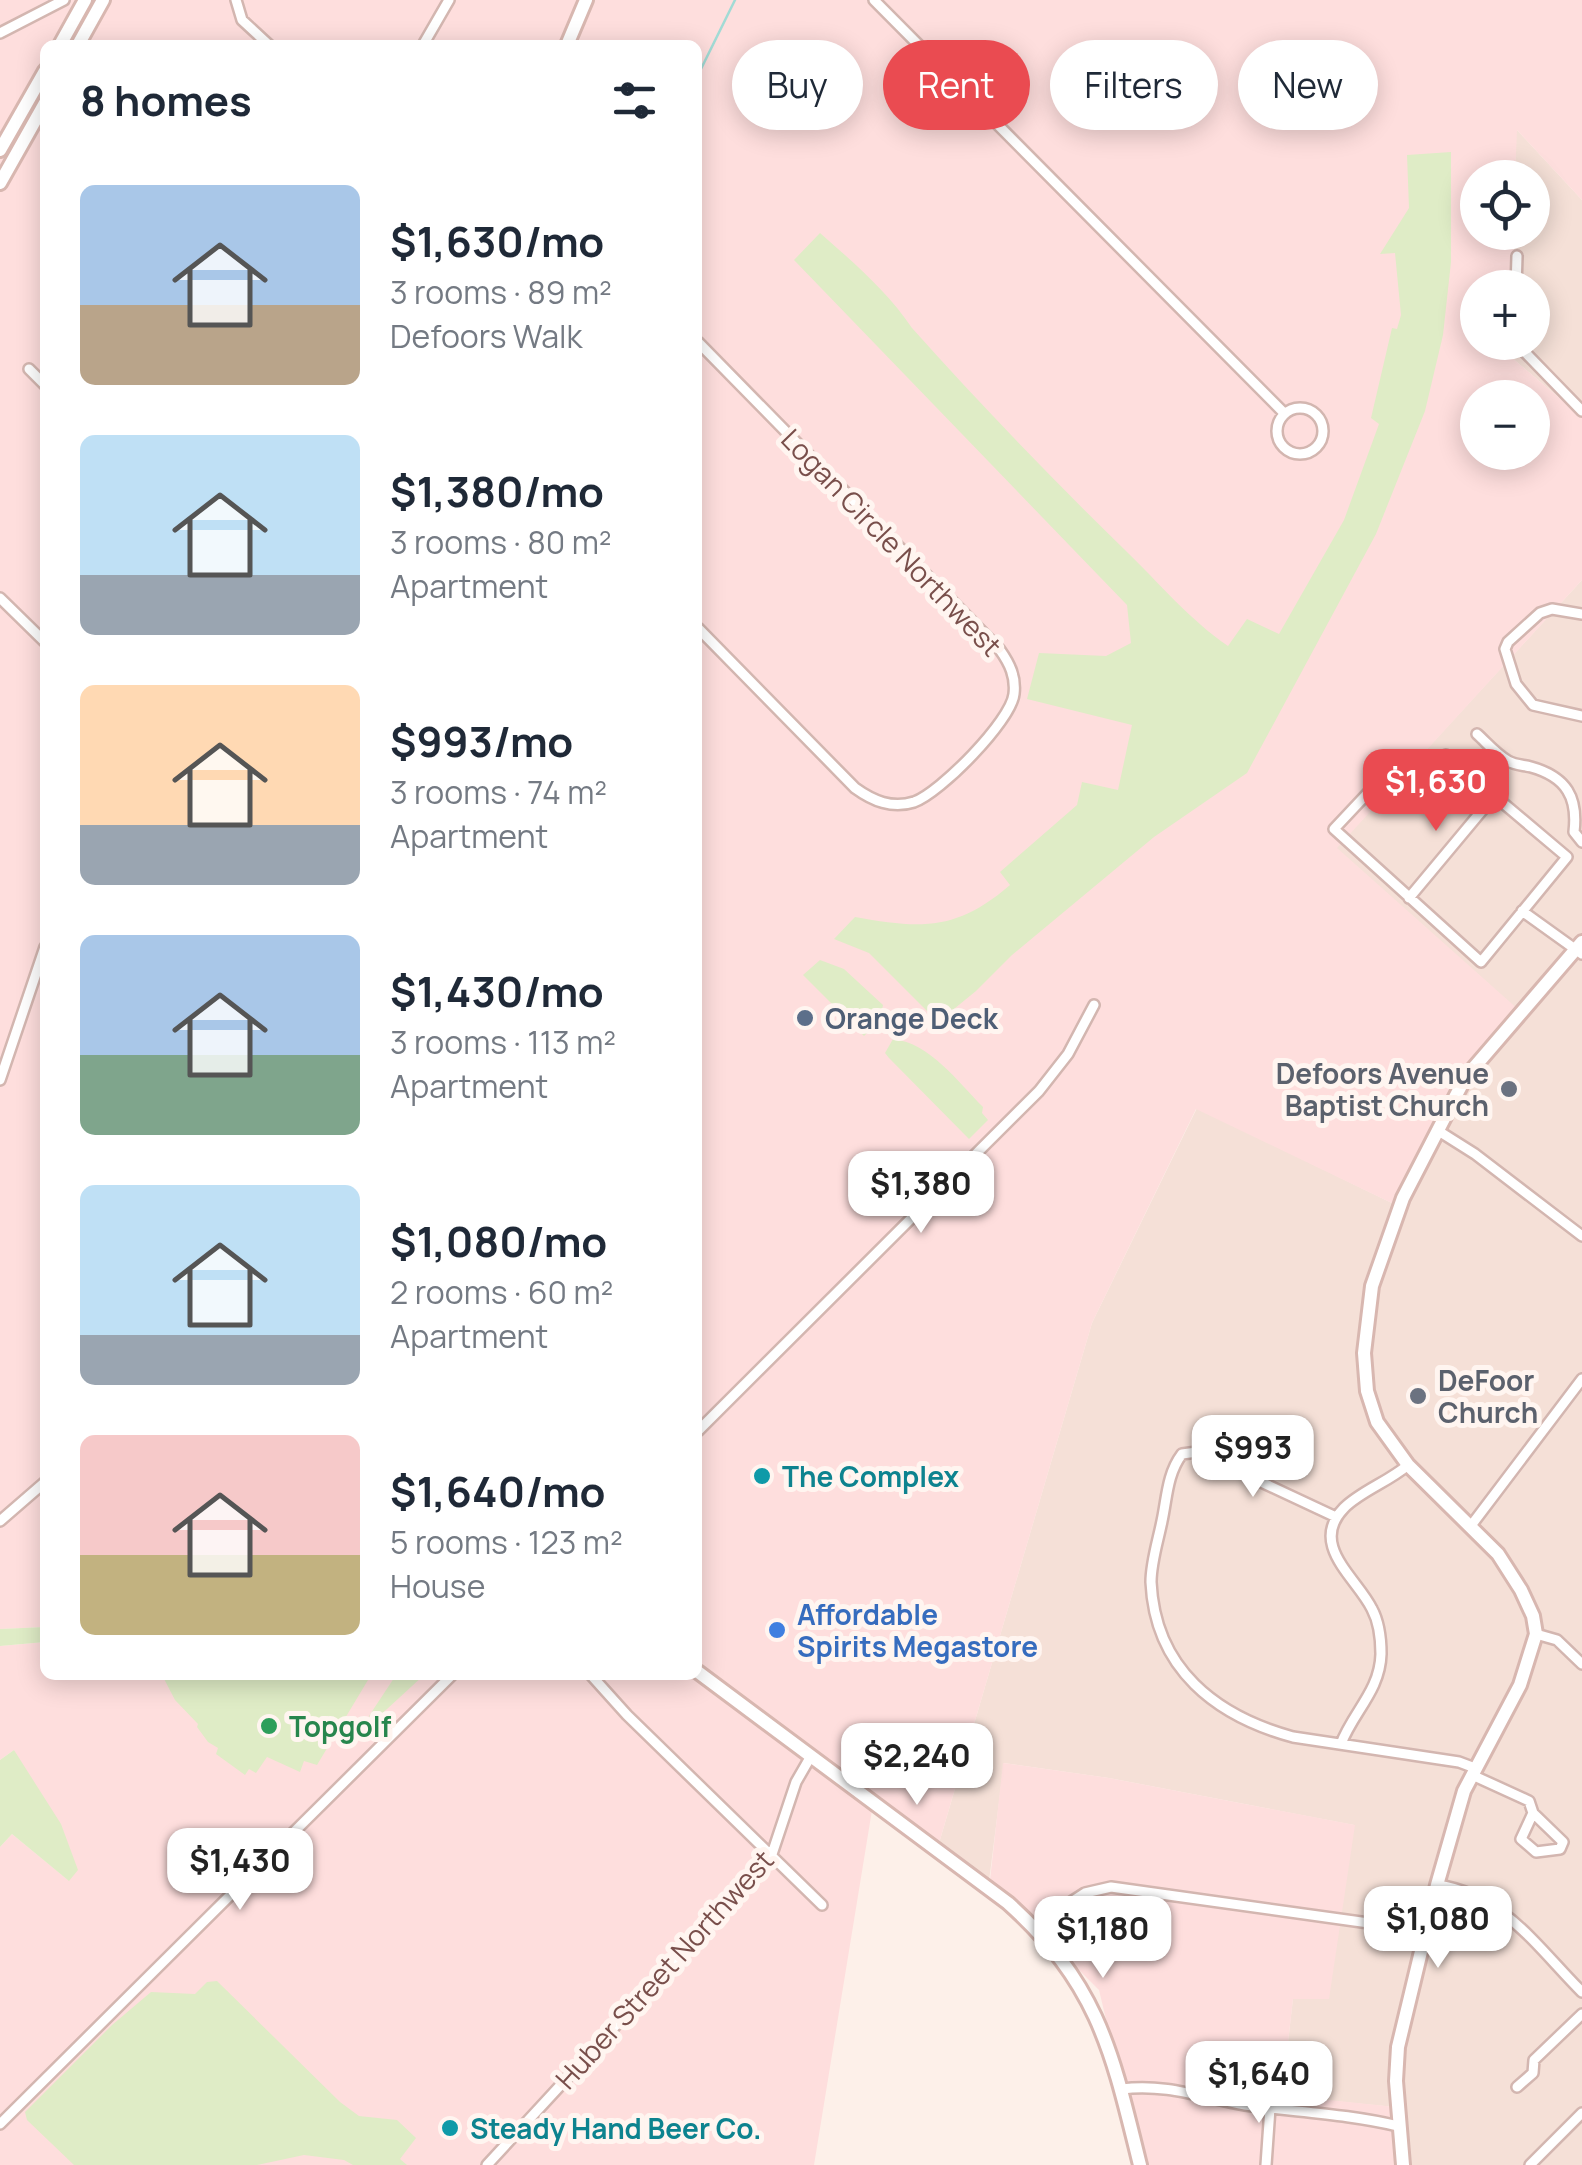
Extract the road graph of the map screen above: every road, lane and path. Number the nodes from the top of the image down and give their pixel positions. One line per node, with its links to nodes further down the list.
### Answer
1 (64, 0): 8 (street)
2 (85, 0): 9 (street)
3 (103, 0): 10 (street)
4 (236, 0): 11 (street)
5 (449, 0): 12 (street)
6 (586, 0): 13 (street)
7 (874, 0): 25 (street)
8 (0, 32)
9 (63, 40)
10 (81, 40)
11 (263, 40)
12 (426, 40)
13 (569, 40)
14 (40, 80): 16 (street)
15 (40, 113): 17 (street)
16 (0, 150)
17 (0, 184)
18 (1517, 256): 19 (street)
19 (1517, 270)
20 (702, 346): 28 (street, Logan Circle Northwest)
21 (1532, 360): 24 (street)
22 (29, 369): 23 (street)
23 (40, 380)
24 (1582, 411)
25 (1284, 414): 25 (street)
26 (0, 598): 29 (street)
27 (1582, 614): 30 (street)
28 (702, 632)
29 (40, 637)
30 (1582, 716)
31 (1478, 734): 35 (street)
32 (1446, 756): 34 (street)
33 (1397, 762): 36 (street)
34 (1494, 796): 36 (street); 37 (street)
35 (1582, 842)
36 (1408, 898): 37 (street)
37 (1522, 911): 38 (street)
38 (1580, 948): 42 (street)
39 (40, 963): 41 (street)
40 (1094, 1005): 45 (street)
41 (0, 1080)
42 (1438, 1130): 43 (street); 46 (street)
43 (1582, 1236)
44 (1582, 1380): 50 (street)
45 (702, 1427)
46 (1408, 1466): 48 (street); 50 (street)
47 (40, 1486): 49 (street)
48 (1336, 1517): 56 (street); 56 (street)
49 (0, 1521)
50 (1470, 1527): 51 (street)
51 (1536, 1634): 52 (street); 58 (street)
52 (1582, 1664)
53 (702, 1675): 57 (street)
54 (447, 1680): 71 (street)
55 (596, 1680): 60 (street)
56 (1342, 1744): 58 (street)
57 (812, 1756): 60 (street, Huber Street Northwest); 63 (street)
58 (1473, 1771): 59 (street); 61 (street)
59 (1533, 1814): 59 (street)
60 (770, 1858): 62 (street); 73 (street, Huber Street Northwest)
61 (1437, 1885): 64 (street); 65 (street)
62 (822, 1905)
63 (1034, 1926): 64 (street); 68 (street)
64 (1426, 1931): 72 (street)
65 (1582, 1992)
66 (1582, 2014): 67 (street)
67 (1517, 2088)
68 (1122, 2089): 69 (street); 74 (street)
69 (1270, 2108): 72 (street); 75 (street)
70 (1582, 2113): 77 (street)
71 (0, 2124)
72 (1398, 2126): 76 (street)
73 (488, 2165)
74 (1140, 2165)
75 (1266, 2165)
76 (1403, 2165)
77 (1530, 2165)

